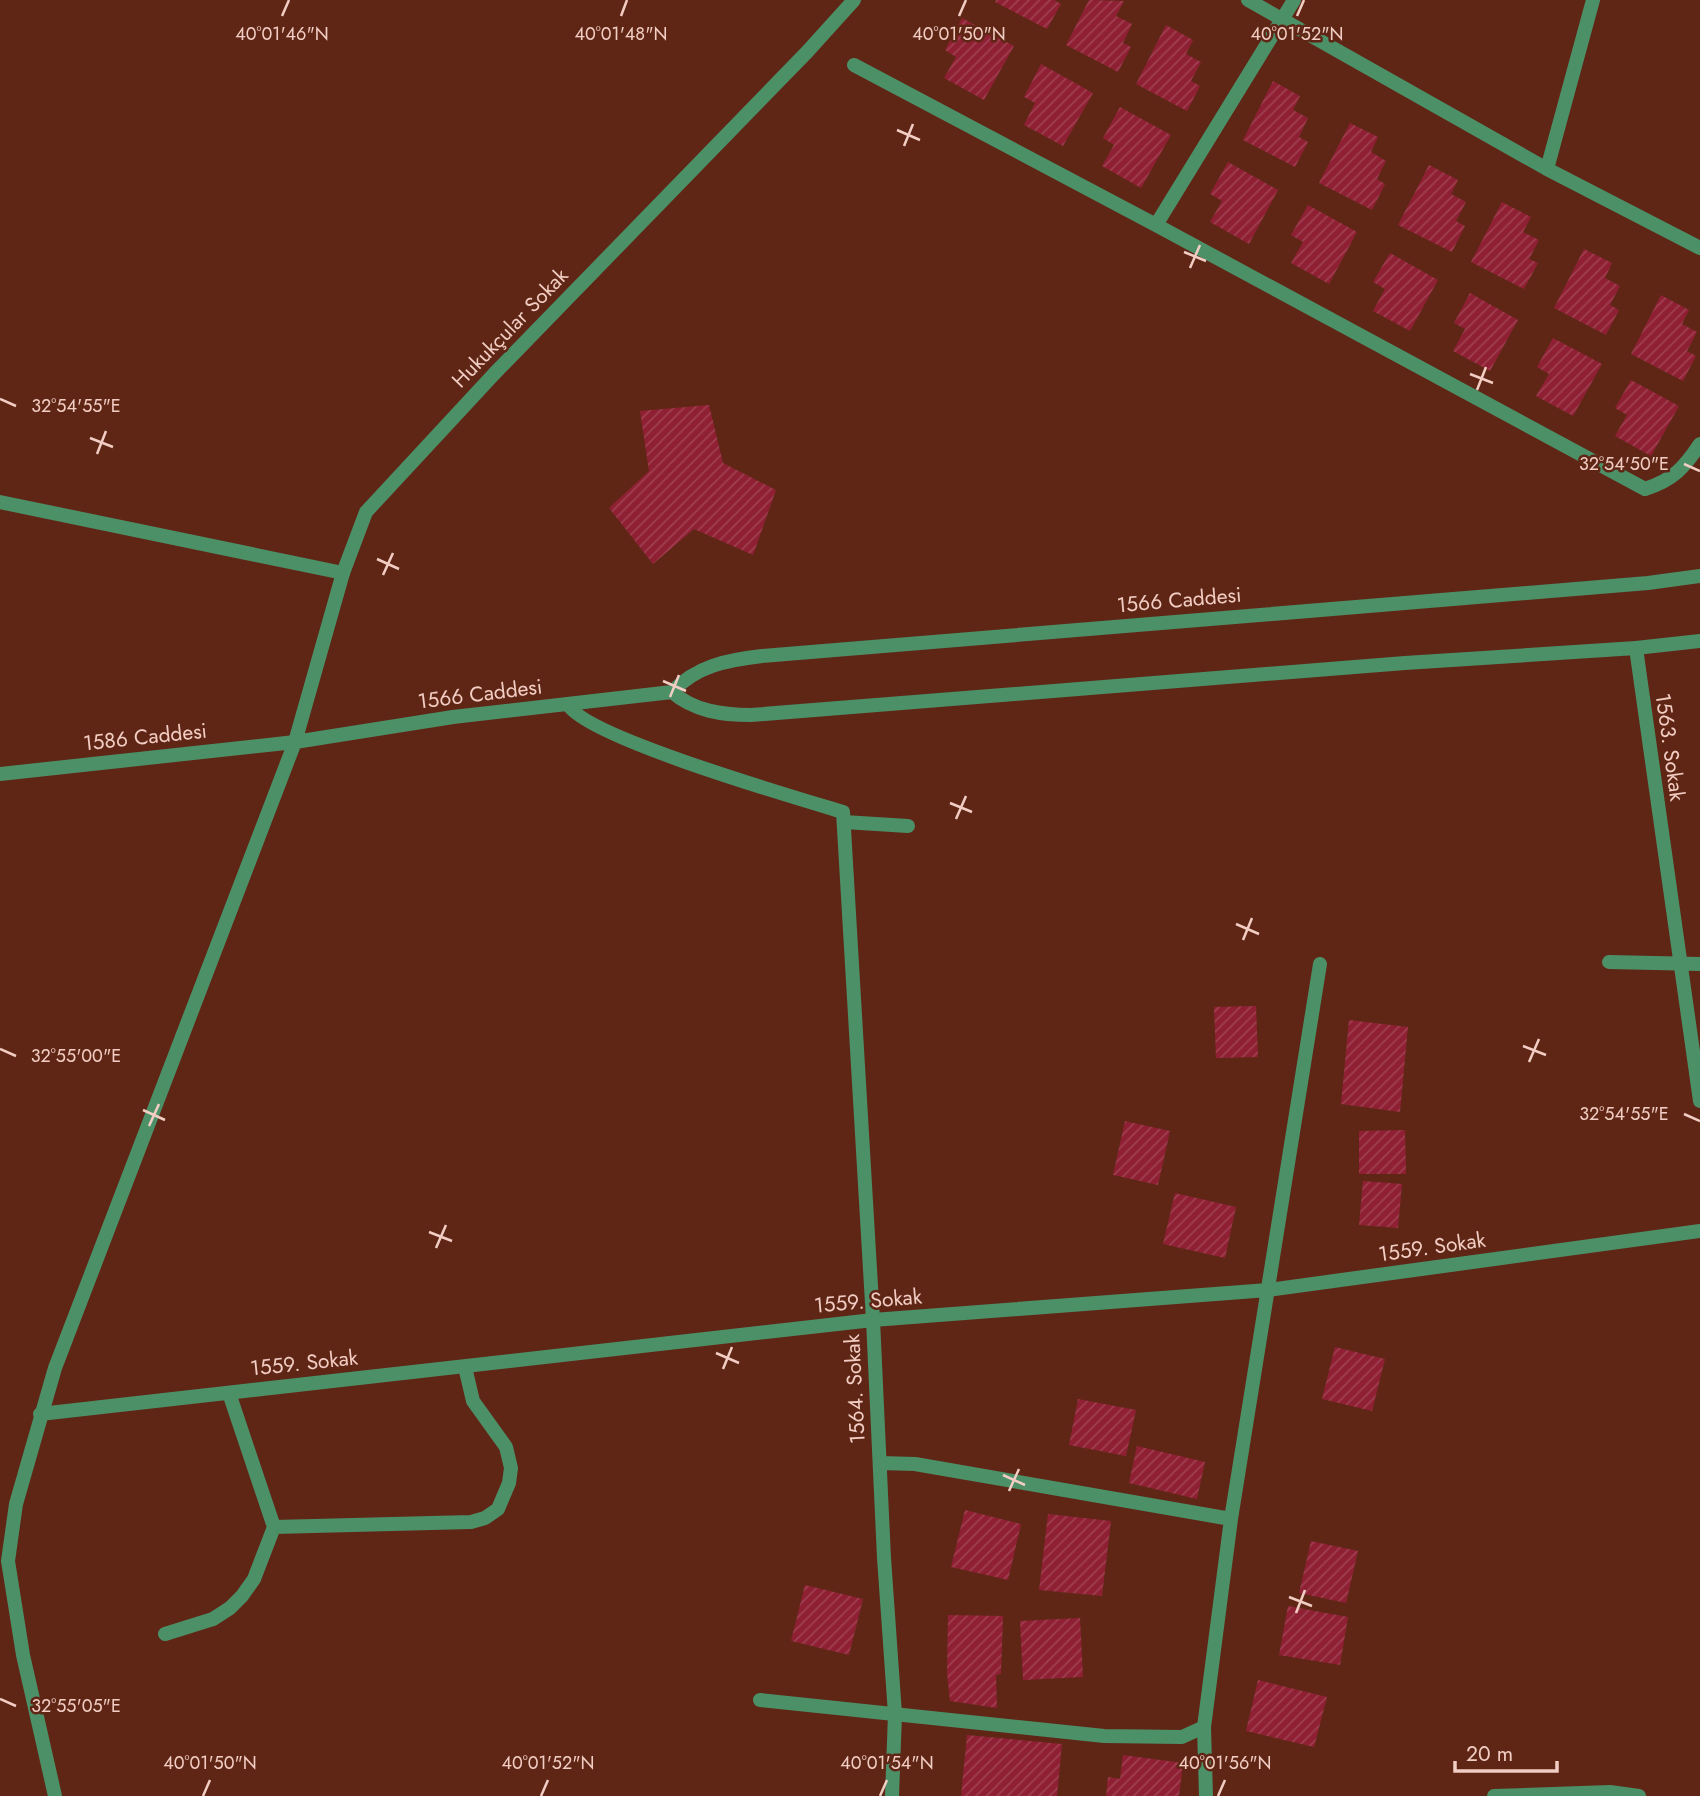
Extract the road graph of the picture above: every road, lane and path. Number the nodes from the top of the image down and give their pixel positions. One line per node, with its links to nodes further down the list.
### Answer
1 (854, 0): 12 (street, Hukukçular Sokak)
2 (1248, 0): 5 (street)
3 (1294, 0): 5 (street)
4 (1593, 0): 7 (street)
5 (1281, 17): 7 (street); 8 (street)
6 (854, 65): 8 (street)
7 (1547, 169): 9 (street)
8 (1156, 225): 10 (street)
9 (1700, 248)
10 (1700, 444)
11 (0, 502): 12 (street)
12 (343, 573): 18 (street, Hukukçular Sokak)
13 (1700, 576): 16 (street, 1566 Caddesi)
14 (1700, 641): 15 (street)
15 (1636, 648): 16 (street); 25 (street, 1563. Sokak)
16 (671, 692): 17 (street, 1566 Caddesi)
17 (568, 704): 18 (street, 1566 Caddesi); 20 (street)
18 (295, 742): 19 (street, 1586 Caddesi); 32 (street, Hukukçular Sokak)
19 (0, 774)
20 (844, 817): 21 (street); 29 (street, 1564. Sokak)
21 (908, 826)
22 (1609, 962): 25 (street)
23 (1320, 964): 28 (street)
24 (1700, 964): 25 (street)
25 (1679, 965): 26 (street, 1563. Sokak)
26 (1700, 1101)
27 (1700, 1231): 28 (street, 1559. Sokak)
28 (1268, 1290): 29 (street, 1559. Sokak); 34 (street)
29 (873, 1320): 30 (street, 1559. Sokak); 33 (street, 1564. Sokak)
30 (465, 1367): 31 (street, 1559. Sokak); 35 (street)
31 (229, 1393): 32 (street, 1559. Sokak); 35 (street)
32 (40, 1415): 41 (street, Hukukçular Sokak)
33 (880, 1463): 34 (street); 38 (street, 1564. Sokak)
34 (1231, 1519): 39 (street)
35 (274, 1527): 36 (street)
36 (165, 1634)
37 (760, 1700): 38 (street)
38 (895, 1714): 39 (street); 42 (street, 1564. Sokak)
39 (1204, 1727): 43 (street)
40 (1501, 1795): 44 (street)
41 (55, 1796)
42 (892, 1796)
43 (1206, 1796)
44 (1639, 1796)

